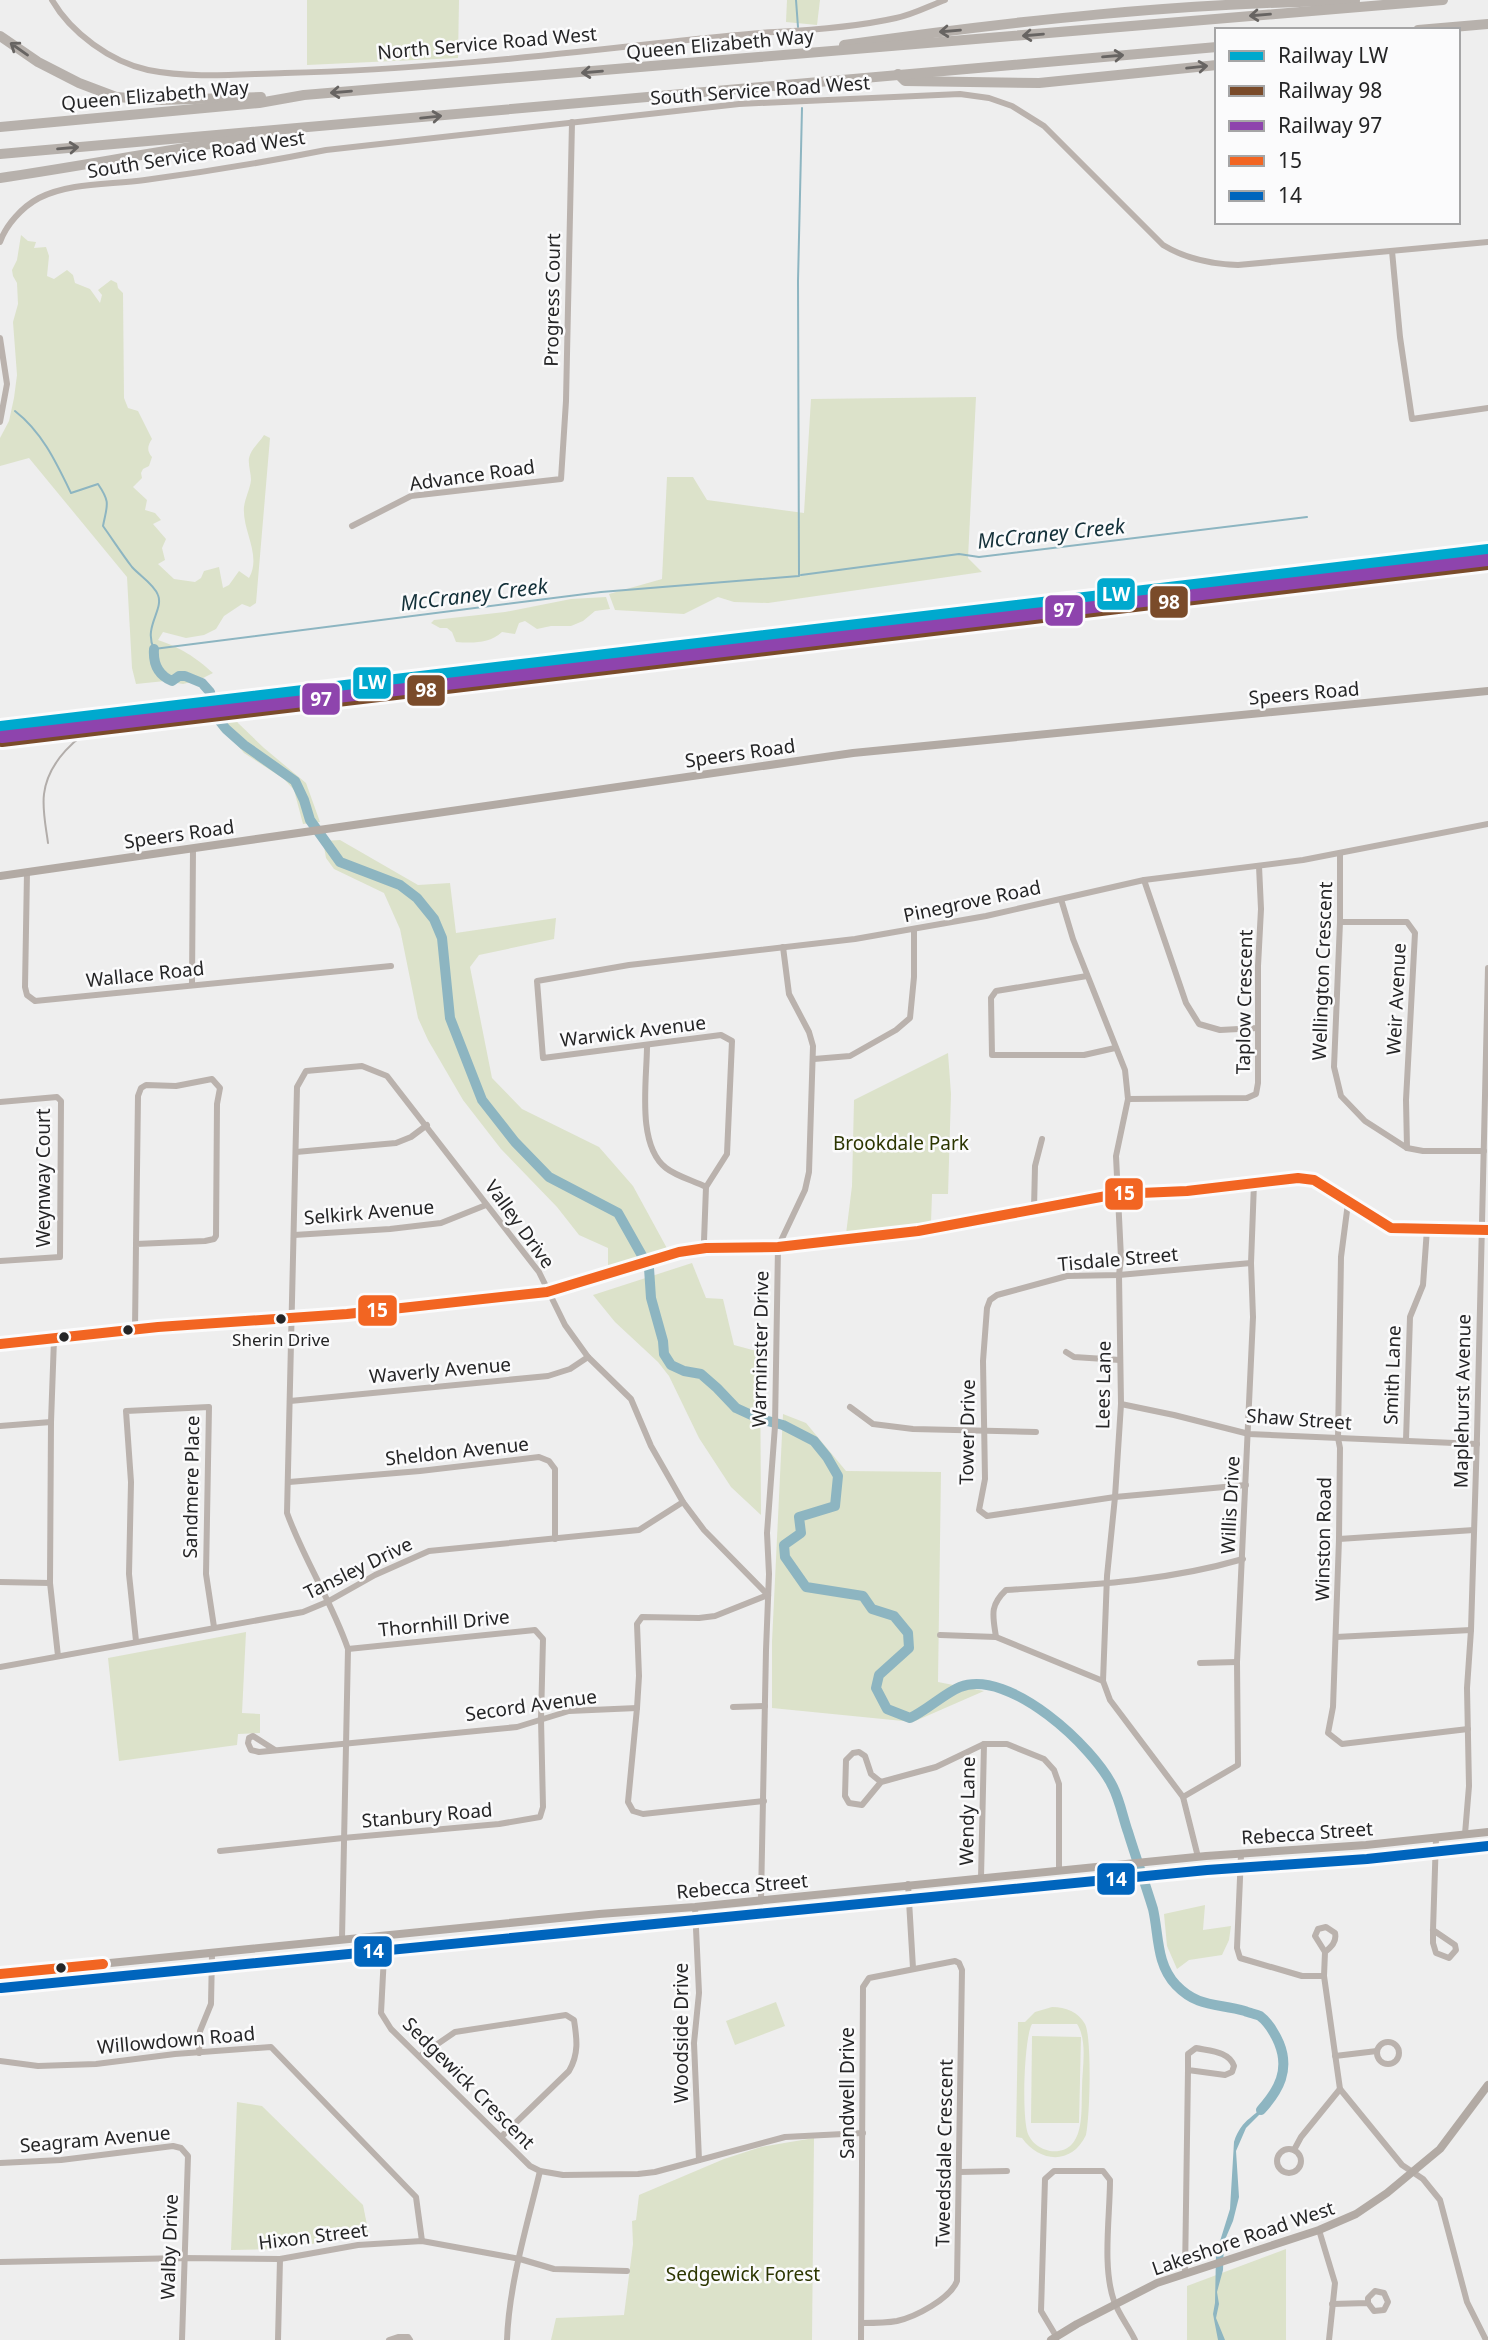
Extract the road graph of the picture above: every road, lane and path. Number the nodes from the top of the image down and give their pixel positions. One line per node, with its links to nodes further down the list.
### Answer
1 (52, 0): 2 (street, North Service Road West)
2 (945, 0)
3 (1443, 0): 4 (highway, Queen Elizabeth Way)
4 (1426, 1): 10 (highway, Queen Elizabeth Way, one-way to 10); 10 (highway, one-way to 10)
5 (1483, 24): 6 (highway); 7 (highway)
6 (1440, 28)
7 (1460, 30)
8 (0, 36): 13 (highway, one-way to 8)
9 (1215, 47): 12 (highway, one-way to 9)
10 (733, 60): 13 (highway, Queen Elizabeth Way, one-way to 13)
11 (1215, 65): 12 (highway, one-way to 11)
12 (898, 74): 15 (highway, one-way to 12)
13 (304, 95): 16 (highway, Queen Elizabeth Way)
14 (572, 122): 19 (street, South Service Road West); 21 (street, South Service Road West); 25 (street, Progress Court)
15 (363, 123): 17 (highway, one-way to 15); 18 (highway)
16 (0, 127)
17 (0, 154)
18 (0, 178)
19 (0, 242)
20 (1488, 242): 21 (street, South Service Road West)
21 (1392, 251): 23 (street)
22 (0, 338): 24 (street)
23 (1488, 408)
24 (0, 422)
25 (561, 479): 26 (street, Advance Road)
26 (352, 526)
27 (1488, 691): 29 (main road, Speers Road)
28 (1488, 824): 30 (street, Pinegrove Road)
29 (192, 848): 32 (main road, Speers Road); 42 (street)
30 (1340, 853): 31 (street, Pinegrove Road); 36 (street, Wellington Crescent)
31 (1259, 866): 34 (street, Pinegrove Road); 43 (street, Taplow Crescent)
32 (27, 872): 33 (main road, Speers Road); 42 (street, Wallace Road)
33 (0, 876)
34 (1144, 880): 35 (street, Pinegrove Road); 43 (street)
35 (1061, 899): 37 (street, Pinegrove Road); 41 (street, Lees Lane)
36 (1340, 922): 52 (street, Wellington Crescent); 52 (street, Weir Avenue)
37 (914, 930): 38 (street, Pinegrove Road); 47 (street)
38 (783, 947): 46 (street, Pinegrove Road); 47 (street, Warminster Drive)
39 (391, 966): 42 (street, Wallace Road)
40 (1488, 968): 53 (street, Maplehurst Avenue)
41 (1087, 975): 45 (street, Lees Lane); 45 (street)
42 (192, 984)
43 (1258, 1028): 48 (street, Taplow Crescent)
44 (648, 1046): 46 (street, Warwick Avenue); 56 (street); 56 (street, Warwick Avenue)
45 (1115, 1048): 48 (street, Lees Lane)
46 (544, 1058)
47 (814, 1059): 65 (street, Warminster Drive)
48 (1128, 1099): 57 (street, Lees Lane)
49 (0, 1102): 67 (street, Weynway Court)
50 (427, 1125): 54 (street); 54 (street, Valley Drive); 59 (street, Valley Drive)
51 (1042, 1139): 60 (street)
52 (1407, 1148): 53 (street, Wellington Crescent)
53 (1484, 1151): 62 (street, Maplehurst Avenue)
54 (296, 1152): 63 (street)
55 (1254, 1183): 57 (street); 58 (street); 68 (street, Willis Drive)
56 (706, 1187): 66 (street)
57 (1117, 1194): 60 (street); 69 (street, Lees Lane)
58 (1348, 1203): 61 (street); 87 (street, Winston Road)
59 (486, 1205): 63 (street, Selkirk Avenue); 70 (street, Valley Drive)
60 (1034, 1209): 65 (street)
61 (1427, 1229): 62 (street); 88 (street, Smith Lane)
62 (1485, 1230): 89 (street, Maplehurst Avenue)
63 (294, 1235): 72 (street)
64 (136, 1244): 64 (street); 73 (street)
65 (778, 1247): 66 (street); 101 (street, Warminster Drive)
66 (706, 1248): 70 (street)
67 (0, 1261)
68 (1251, 1263): 69 (street, Tisdale Street); 86 (street, Willis Drive)
69 (1119, 1275): 71 (street, Tisdale Street); 78 (street, Lees Lane)
70 (547, 1292): 72 (street); 77 (street, Valley Drive)
71 (990, 1300): 84 (street, Tower Drive)
72 (293, 1318): 73 (street); 79 (street)
73 (135, 1329): 74 (street)
74 (54, 1339): 75 (street); 82 (street)
75 (0, 1344)
76 (1066, 1352): 78 (street)
77 (588, 1357): 79 (street, Waverly Avenue); 93 (street, Valley Drive)
78 (1120, 1360): 80 (street, Lees Lane)
79 (290, 1401): 90 (street)
80 (1121, 1404): 86 (street, Shaw Street); 92 (street, Lees Lane)
81 (850, 1406): 84 (street)
82 (51, 1422): 83 (street); 99 (street)
83 (0, 1426)
84 (985, 1431): 85 (street); 92 (street, Tower Drive)
85 (1036, 1432)
86 (1249, 1434): 87 (street, Shaw Street); 91 (street, Willis Drive)
87 (1338, 1438): 88 (street, Shaw Street); 96 (street, Winston Road)
88 (1406, 1440): 89 (street, Shaw Street)
89 (1477, 1444): 94 (street, Maplehurst Avenue)
90 (289, 1482): 95 (street, Sheldon Avenue); 102 (street)
91 (1246, 1485): 92 (street); 97 (street, Willis Drive)
92 (1115, 1497): 100 (street, Lees Lane)
93 (683, 1502): 95 (street, Tansley Drive); 101 (street)
94 (1474, 1530): 96 (street); 104 (street, Maplehurst Avenue)
95 (555, 1539): 102 (street, Tansley Drive)
96 (1339, 1539): 107 (street, Winston Road)
97 (1243, 1559): 100 (street); 111 (street, Willis Drive)
98 (0, 1582): 99 (street)
99 (50, 1583): 110 (street)
100 (1107, 1585): 106 (street); 114 (street, Lees Lane)
101 (768, 1595): 115 (street, Warminster Drive); 117 (street)
102 (327, 1602): 103 (street, Tansley Drive); 109 (street)
103 (214, 1627): 108 (street, Tansley Drive); 108 (street, Sandmere Place)
104 (1471, 1630): 107 (street); 119 (street, Maplehurst Avenue)
105 (940, 1635): 106 (street)
106 (996, 1637): 114 (street)
107 (1336, 1637): 119 (street, Winston Road)
108 (136, 1641): 110 (street, Tansley Drive)
109 (348, 1649): 118 (street, Thornhill Drive); 120 (street)
110 (58, 1656): 113 (street, Tansley Drive)
111 (1237, 1662): 112 (street); 124 (street, Willis Drive)
112 (1200, 1663)
113 (0, 1667)
114 (1103, 1681): 124 (street, Lees Lane)
115 (765, 1706): 116 (street); 125 (street, Warminster Drive)
116 (733, 1707)
117 (638, 1708): 118 (street, Secord Avenue); 125 (street)
118 (541, 1719): 120 (street, Secord Avenue); 128 (street, Stanbury Road)
119 (1468, 1729): 127 (street, Maplehurst Avenue)
120 (346, 1744): 122 (street, Secord Avenue); 128 (street)
121 (984, 1744): 123 (street); 133 (street); 134 (street, Wendy Lane)
122 (275, 1750)
123 (881, 1782): 123 (street)
124 (1183, 1797): 132 (street, Lees Lane)
125 (764, 1801): 136 (street, Warminster Drive)
126 (1488, 1832): 127 (main road, Rebecca Street)
127 (1465, 1835): 129 (main road, Rebecca Street)
128 (343, 1838): 130 (street, Stanbury Road); 140 (street)
129 (1436, 1838): 131 (main road, Rebecca Street); 138 (street)
130 (220, 1852)
131 (1241, 1855): 132 (main road, Rebecca Street); 145 (street)
132 (1198, 1857): 133 (main road, Rebecca Street)
133 (1059, 1871): 134 (main road, Rebecca Street)
134 (981, 1878): 135 (main road, Rebecca Street)
135 (908, 1884): 136 (main road, Rebecca Street); 143 (street)
136 (761, 1899): 137 (main road, Rebecca Street)
137 (695, 1907): 139 (main road, Rebecca Street); 158 (street, Woodside Drive)
138 (1433, 1930): 138 (street)
139 (385, 1936): 140 (main road, Rebecca Street); 148 (street, Sedgewick Crescent)
140 (342, 1939): 142 (main road, Rebecca Street)
141 (1325, 1952): 145 (street)
142 (212, 1954): 144 (main road, Rebecca Street); 147 (street)
143 (913, 1968): 154 (street, Sandwell Drive); 162 (street, Tweedsdale Crescent)
144 (0, 1974)
145 (1324, 1976): 149 (street)
146 (1377, 2051): 149 (street)
147 (199, 2053): 150 (street, Willowdown Road); 165 (street, Willowdown Road)
148 (420, 2056): 155 (street, Sedgewick Crescent); 155 (street)
149 (1335, 2056): 153 (street)
150 (0, 2061)
151 (1188, 2070): 151 (street); 171 (street)
152 (1488, 2085): 163 (main road, Lakeshore Road West)
153 (1340, 2088): 156 (street); 163 (street)
154 (863, 2133): 158 (street, Sedgewick Crescent); 175 (street, Sandwell Drive)
155 (501, 2137): 160 (street, Sedgewick Crescent)
156 (1294, 2150)
157 (188, 2156): 159 (street, Seagram Avenue); 166 (street, Walby Drive)
158 (699, 2160): 160 (street, Sedgewick Crescent)
159 (0, 2163)
160 (540, 2171): 168 (street)
161 (1007, 2171): 162 (street)
162 (960, 2172): 175 (street, Tweedsdale Crescent)
163 (1413, 2172): 164 (main road, Lakeshore Road West); 185 (street)
164 (1320, 2230): 171 (main road, Lakeshore Road West); 174 (street)
165 (422, 2241): 167 (street, Hixon Street); 168 (street, Hixon Street)
166 (183, 2258): 167 (street, Hixon Street); 169 (street, Hixon Street); 177 (street, Walby Drive)
167 (279, 2259): 178 (street)
168 (520, 2259): 170 (street, Hixon Street); 181 (street)
169 (0, 2262)
170 (627, 2271)
171 (1185, 2274): 173 (main road, Lakeshore Road West)
172 (1368, 2303): 174 (street)
173 (1115, 2304): 176 (main road, Lakeshore Road West); 176 (street); 183 (street)
174 (1332, 2304): 184 (street)
175 (862, 2323): 182 (street, Sandwell Drive)
176 (1054, 2338)
177 (182, 2340)
178 (278, 2340)
179 (389, 2340): 180 (street)
180 (410, 2340)
181 (507, 2340)
182 (861, 2340)
183 (1135, 2340)
184 (1329, 2340)
185 (1486, 2340)

